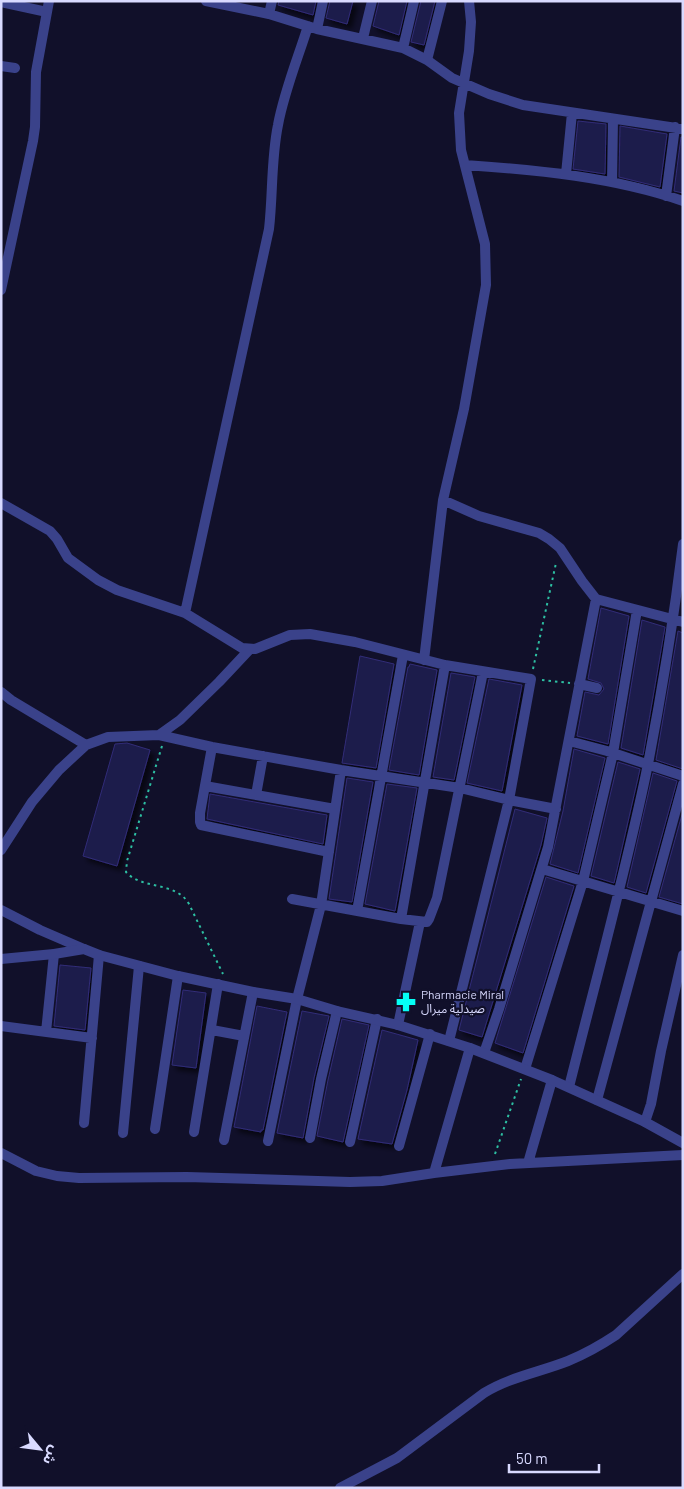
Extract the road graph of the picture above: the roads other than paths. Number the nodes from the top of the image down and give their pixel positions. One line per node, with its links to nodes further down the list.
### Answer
1 (49, 1): 11 (street)
2 (206, 1): 10 (street)
3 (272, 1): 12 (street)
4 (323, 1): 13 (street)
5 (372, 1): 14 (street)
6 (414, 1): 15 (street)
7 (442, 1): 16 (street)
8 (469, 1): 19 (street)
9 (1, 2): 11 (street)
10 (217, 3): 12 (street)
11 (47, 12): 28 (street)
12 (269, 14): 13 (street)
13 (312, 28): 14 (street); 34 (street)
14 (363, 38): 15 (street)
15 (403, 48): 16 (street)
16 (427, 60): 19 (street)
17 (1, 66): 18 (street)
18 (15, 68)
19 (463, 83): 20 (street); 23 (street)
20 (572, 113): 21 (street); 24 (street)
21 (613, 119): 22 (street); 25 (street)
22 (679, 128): 26 (street)
23 (465, 165): 24 (street); 29 (street)
24 (566, 174): 25 (street)
25 (612, 182): 26 (street)
26 (666, 196): 27 (street)
27 (683, 201)
28 (1, 290)
29 (443, 500): 32 (street); 38 (street)
30 (1, 503): 34 (street)
31 (683, 544): 35 (street)
32 (596, 599): 33 (street); 41 (street)
33 (637, 610): 35 (street); 48 (street)
34 (185, 613): 36 (street)
35 (678, 621): 50 (street)
36 (250, 649): 37 (street); 44 (street)
37 (403, 655): 38 (street); 52 (street)
38 (424, 660): 39 (street)
39 (445, 665): 40 (street); 54 (street)
40 (483, 672): 57 (street); 59 (street)
41 (580, 684): 42 (street); 45 (street)
42 (597, 688)
43 (2, 693): 46 (street)
44 (162, 735): 46 (street); 47 (street)
45 (569, 741): 48 (street); 61 (street)
46 (86, 745): 62 (street)
47 (212, 747): 49 (street); 56 (street)
48 (613, 754): 50 (street); 65 (street)
49 (263, 756): 51 (street); 58 (street)
50 (648, 764): 53 (street); 66 (street)
51 (341, 770): 52 (street); 60 (street)
52 (381, 776): 54 (street); 71 (street)
53 (683, 776)
54 (425, 783): 57 (street); 73 (street)
55 (683, 784): 68 (street)
56 (205, 786): 58 (street); 63 (street)
57 (460, 788): 59 (street); 74 (street)
58 (256, 795): 60 (street)
59 (509, 800): 61 (street); 94 (street)
60 (335, 809): 63 (street)
61 (556, 809): 64 (street)
62 (1, 850)
63 (329, 852): 69 (street)
64 (542, 869): 65 (street); 96 (street)
65 (583, 882): 66 (street); 97 (street)
66 (618, 892): 68 (street); 99 (street)
67 (292, 899): 69 (street)
68 (650, 901): 72 (street); 100 (street)
69 (321, 904): 71 (street); 84 (street)
70 (1, 910): 75 (street)
71 (357, 911): 73 (street)
72 (683, 911)
73 (401, 919): 74 (street)
74 (420, 922): 87 (street)
75 (84, 949): 76 (street); 77 (street)
76 (54, 954): 79 (street); 90 (street)
77 (99, 955): 80 (street); 93 (street)
78 (683, 955): 101 (street)
79 (1, 959)
80 (139, 966): 81 (street); 105 (street)
81 (178, 976): 82 (street); 103 (street)
82 (218, 984): 83 (street); 89 (street)
83 (253, 992): 84 (street); 92 (street)
84 (297, 999): 85 (street); 108 (street)
85 (337, 1011): 86 (street); 106 (street)
86 (376, 1019): 87 (street); 109 (street)
87 (398, 1025): 91 (street)
88 (1, 1026): 90 (street)
89 (212, 1030): 92 (street); 104 (street)
90 (46, 1032): 93 (street)
91 (430, 1034): 94 (street); 111 (street)
92 (244, 1036): 107 (street)
93 (92, 1038): 102 (street)
94 (450, 1041): 95 (street)
95 (470, 1048): 96 (street); 115 (street)
96 (484, 1053): 97 (street)
97 (525, 1069): 98 (street)
98 (552, 1080): 99 (street); 114 (street)
99 (568, 1087): 100 (street)
100 (597, 1100): 101 (street)
101 (645, 1122): 110 (street)
102 (84, 1123)
103 (156, 1129)
104 (194, 1132)
105 (123, 1133)
106 (310, 1138)
107 (224, 1140)
108 (268, 1141)
109 (350, 1142)
110 (683, 1143)
111 (399, 1146)
112 (1, 1153): 115 (street)
113 (683, 1155): 114 (street)
114 (528, 1163): 115 (street)
115 (434, 1173)
116 (683, 1274): 117 (street)
117 (340, 1488)

